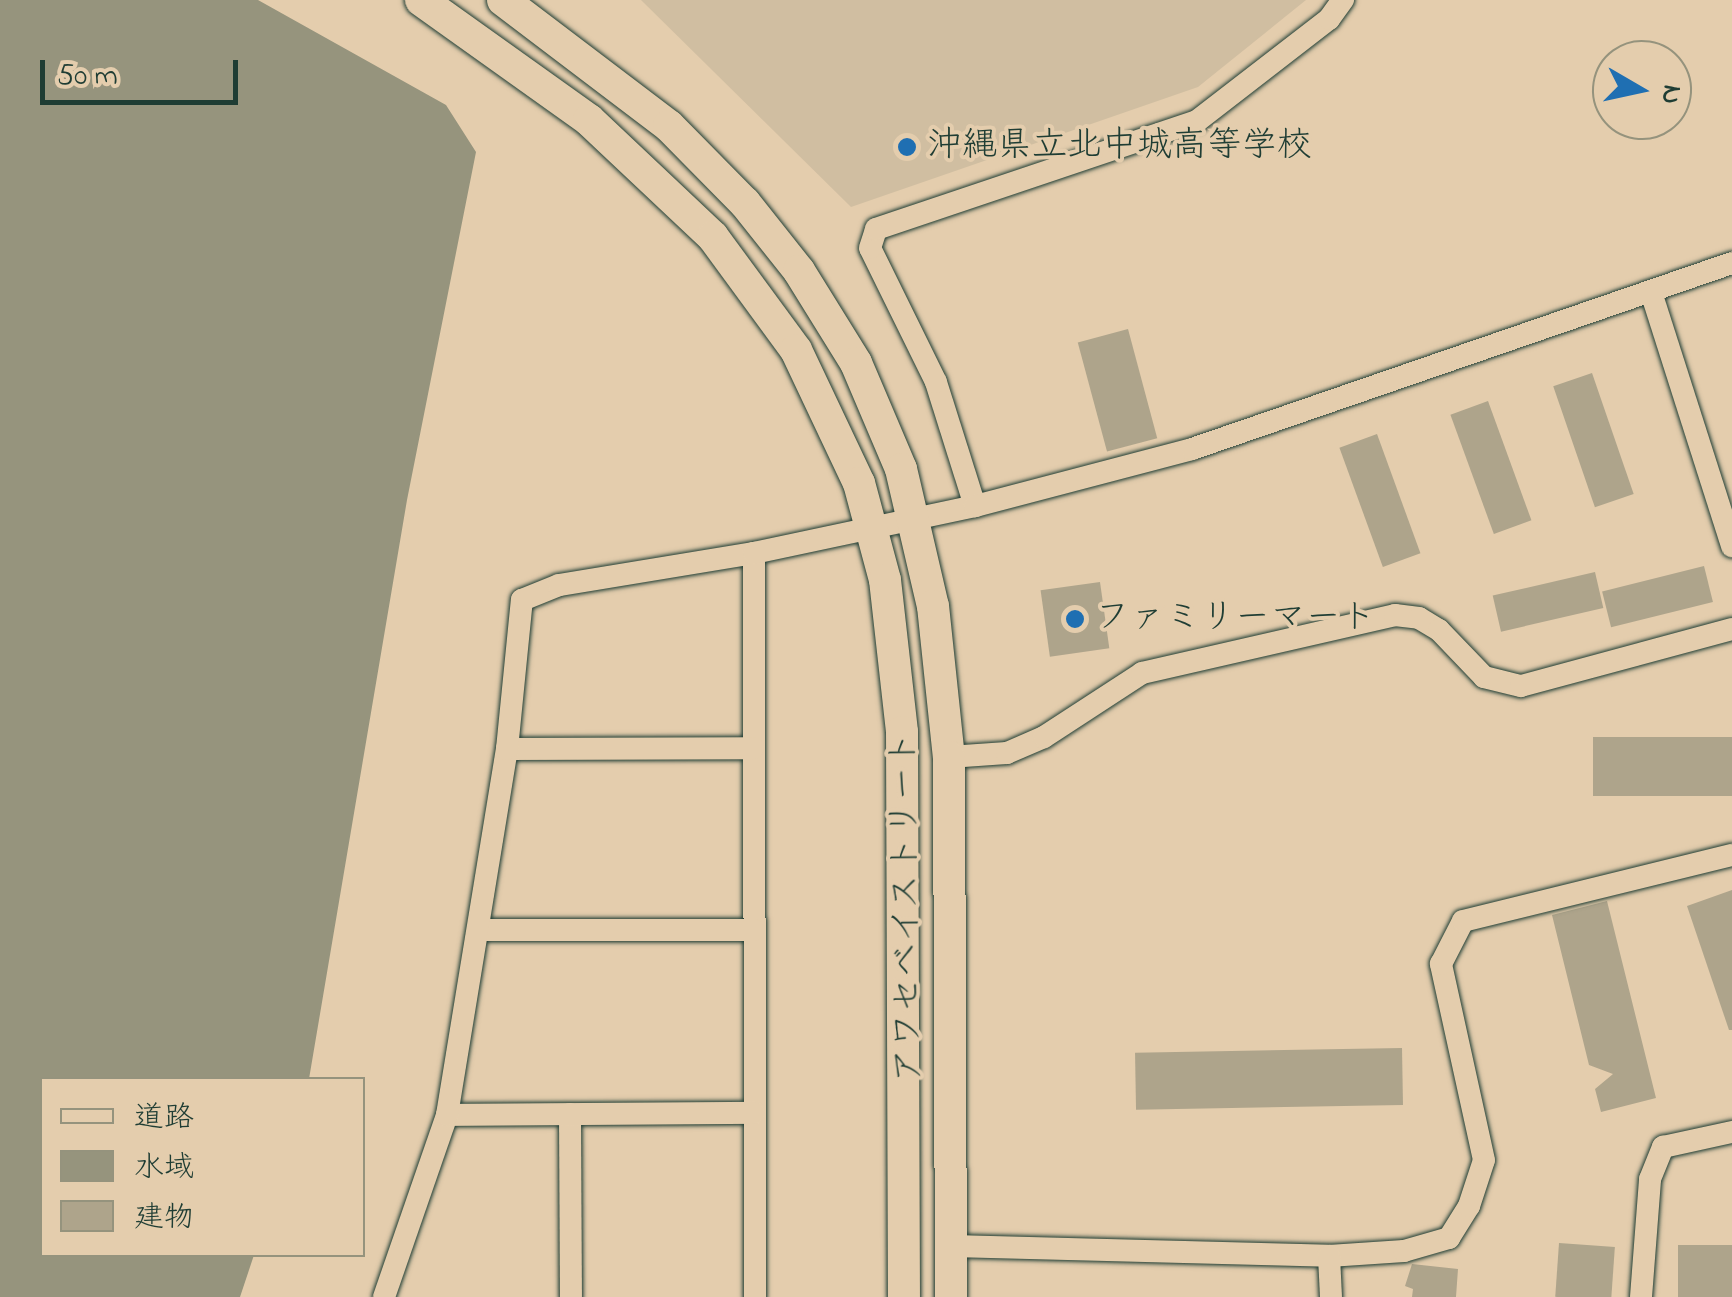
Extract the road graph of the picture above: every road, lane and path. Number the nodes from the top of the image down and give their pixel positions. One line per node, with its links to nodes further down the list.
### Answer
1 (421, 0): 8 (main road, アワセベイストリート)
2 (504, 0): 7 (main road, アワセベイストリート)
3 (1343, 0): 6 (street)
4 (1732, 262): 5 (street)
5 (1651, 292): 6 (street); 9 (street)
6 (975, 506): 7 (street)
7 (916, 518): 8 (street); 14 (main road, アワセベイストリート)
8 (872, 527): 10 (street); 27 (main road, アワセベイストリート)
9 (1732, 546)
10 (754, 553): 12 (street); 13 (street)
11 (1732, 629): 14 (street)
12 (754, 748): 13 (street); 17 (street)
13 (506, 749): 16 (street)
14 (949, 757): 22 (main road, アワセベイストリート)
15 (1732, 856): 23 (street)
16 (478, 930): 17 (street); 20 (street)
17 (753, 930): 19 (street)
18 (570, 1114): 19 (street); 20 (street); 25 (street)
19 (754, 1114): 26 (street)
20 (447, 1115): 24 (street)
21 (1732, 1132): 30 (street)
22 (952, 1246): 23 (street); 28 (main road, アワセベイストリート)
23 (1329, 1256): 29 (street)
24 (384, 1297)
25 (571, 1297)
26 (755, 1297)
27 (904, 1297)
28 (952, 1297)
29 (1331, 1297)
30 (1641, 1297)

